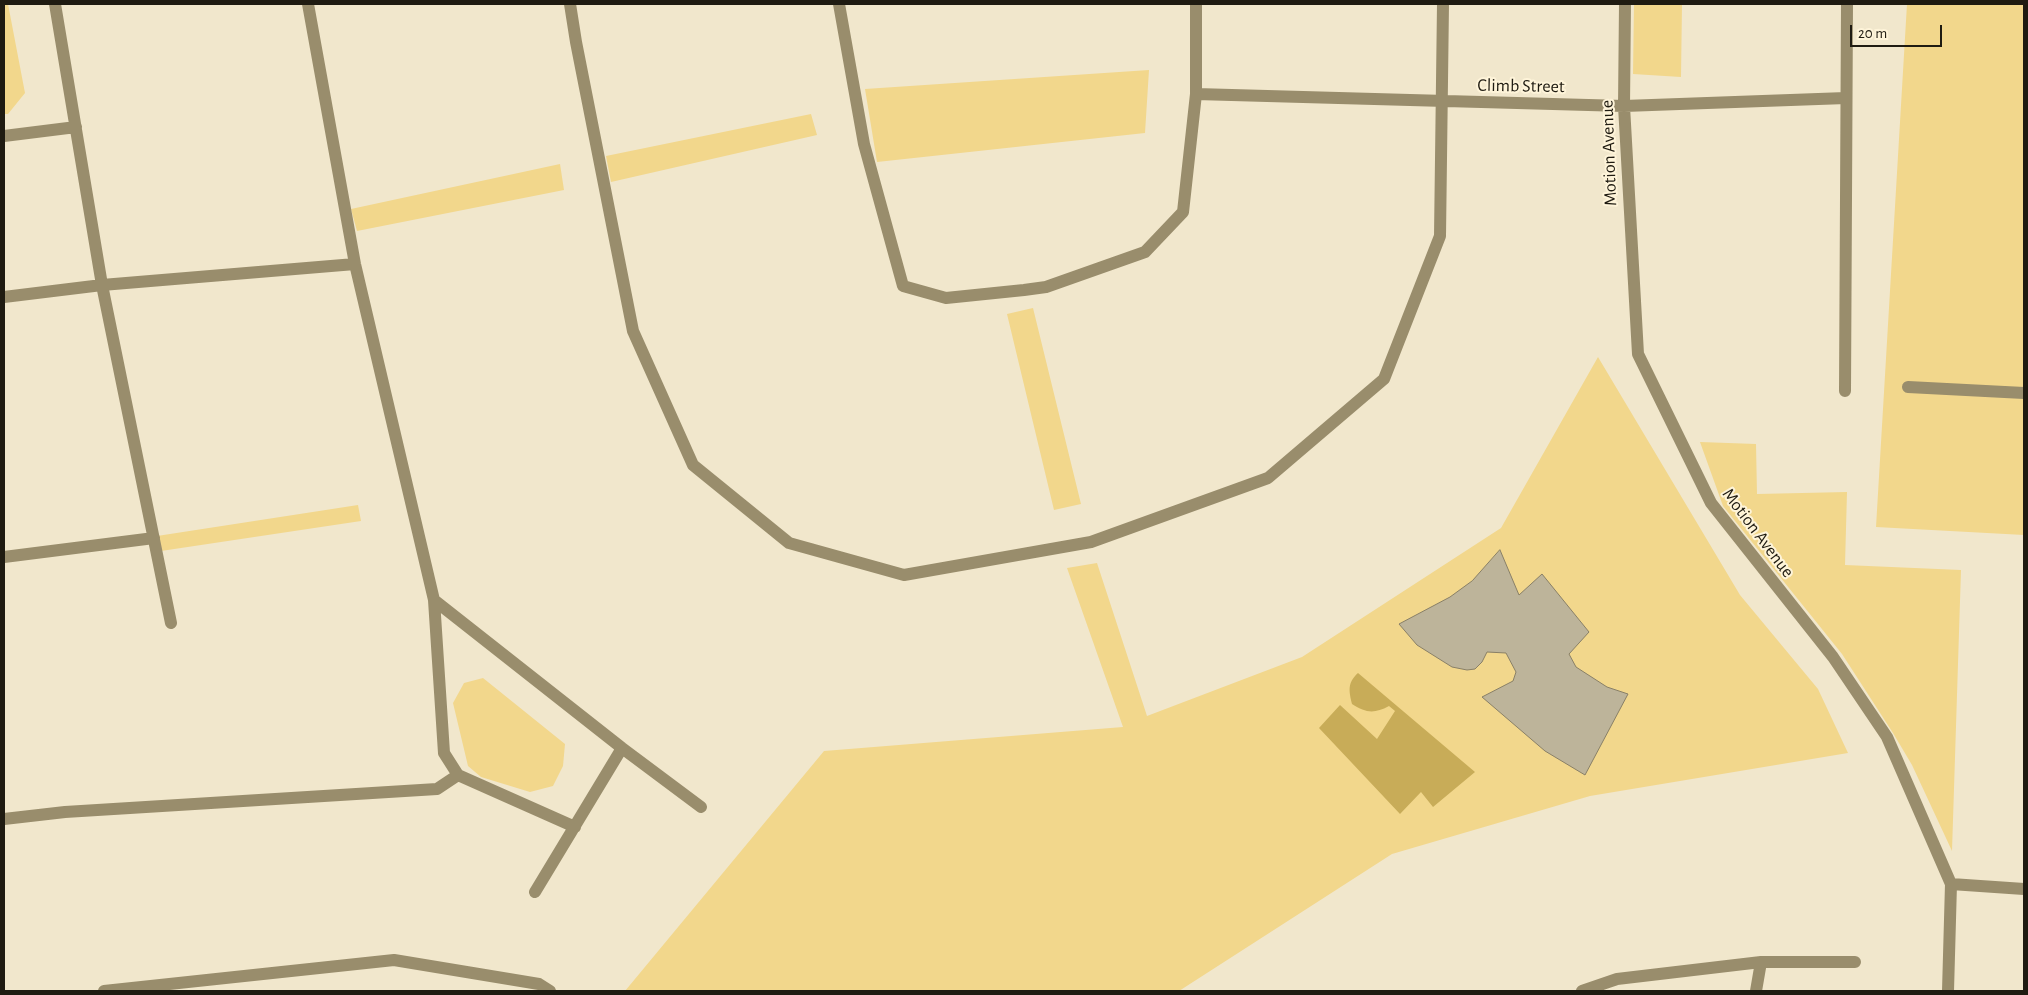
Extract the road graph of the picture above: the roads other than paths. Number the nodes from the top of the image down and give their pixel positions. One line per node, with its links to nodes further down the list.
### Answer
1 (55, 4): 13 (street)
2 (308, 4): 15 (street)
3 (570, 4): 11 (street)
4 (840, 4): 9 (street)
5 (1196, 4): 9 (street)
6 (1443, 4): 11 (street)
7 (1625, 4): 12 (street, Motion Avenue)
8 (1847, 4): 10 (street)
9 (1196, 94): 11 (street, Climb Street)
10 (1846, 98): 12 (street, Climb Street); 19 (street)
11 (1442, 101): 12 (street, Climb Street)
12 (1624, 106): 30 (street, Motion Avenue)
13 (76, 127): 14 (street); 16 (street)
14 (4, 136)
15 (355, 264): 16 (street); 23 (street)
16 (102, 285): 17 (street); 21 (street)
17 (4, 297)
18 (1908, 387): 20 (street)
19 (1845, 391)
20 (2024, 393)
21 (154, 538): 22 (street); 24 (street)
22 (4, 557)
23 (434, 600): 25 (street); 26 (street)
24 (171, 623)
25 (622, 748): 27 (street); 29 (street)
26 (458, 775): 28 (street); 29 (street)
27 (701, 807)
28 (4, 820)
29 (574, 827): 32 (street)
30 (1951, 884): 31 (street); 39 (street, Motion Avenue)
31 (2024, 889)
32 (535, 892)
33 (1761, 962): 34 (street); 37 (street); 38 (street)
34 (1855, 962)
35 (104, 991): 36 (street)
36 (550, 991)
37 (1582, 991)
38 (1756, 991)
39 (1948, 991)

